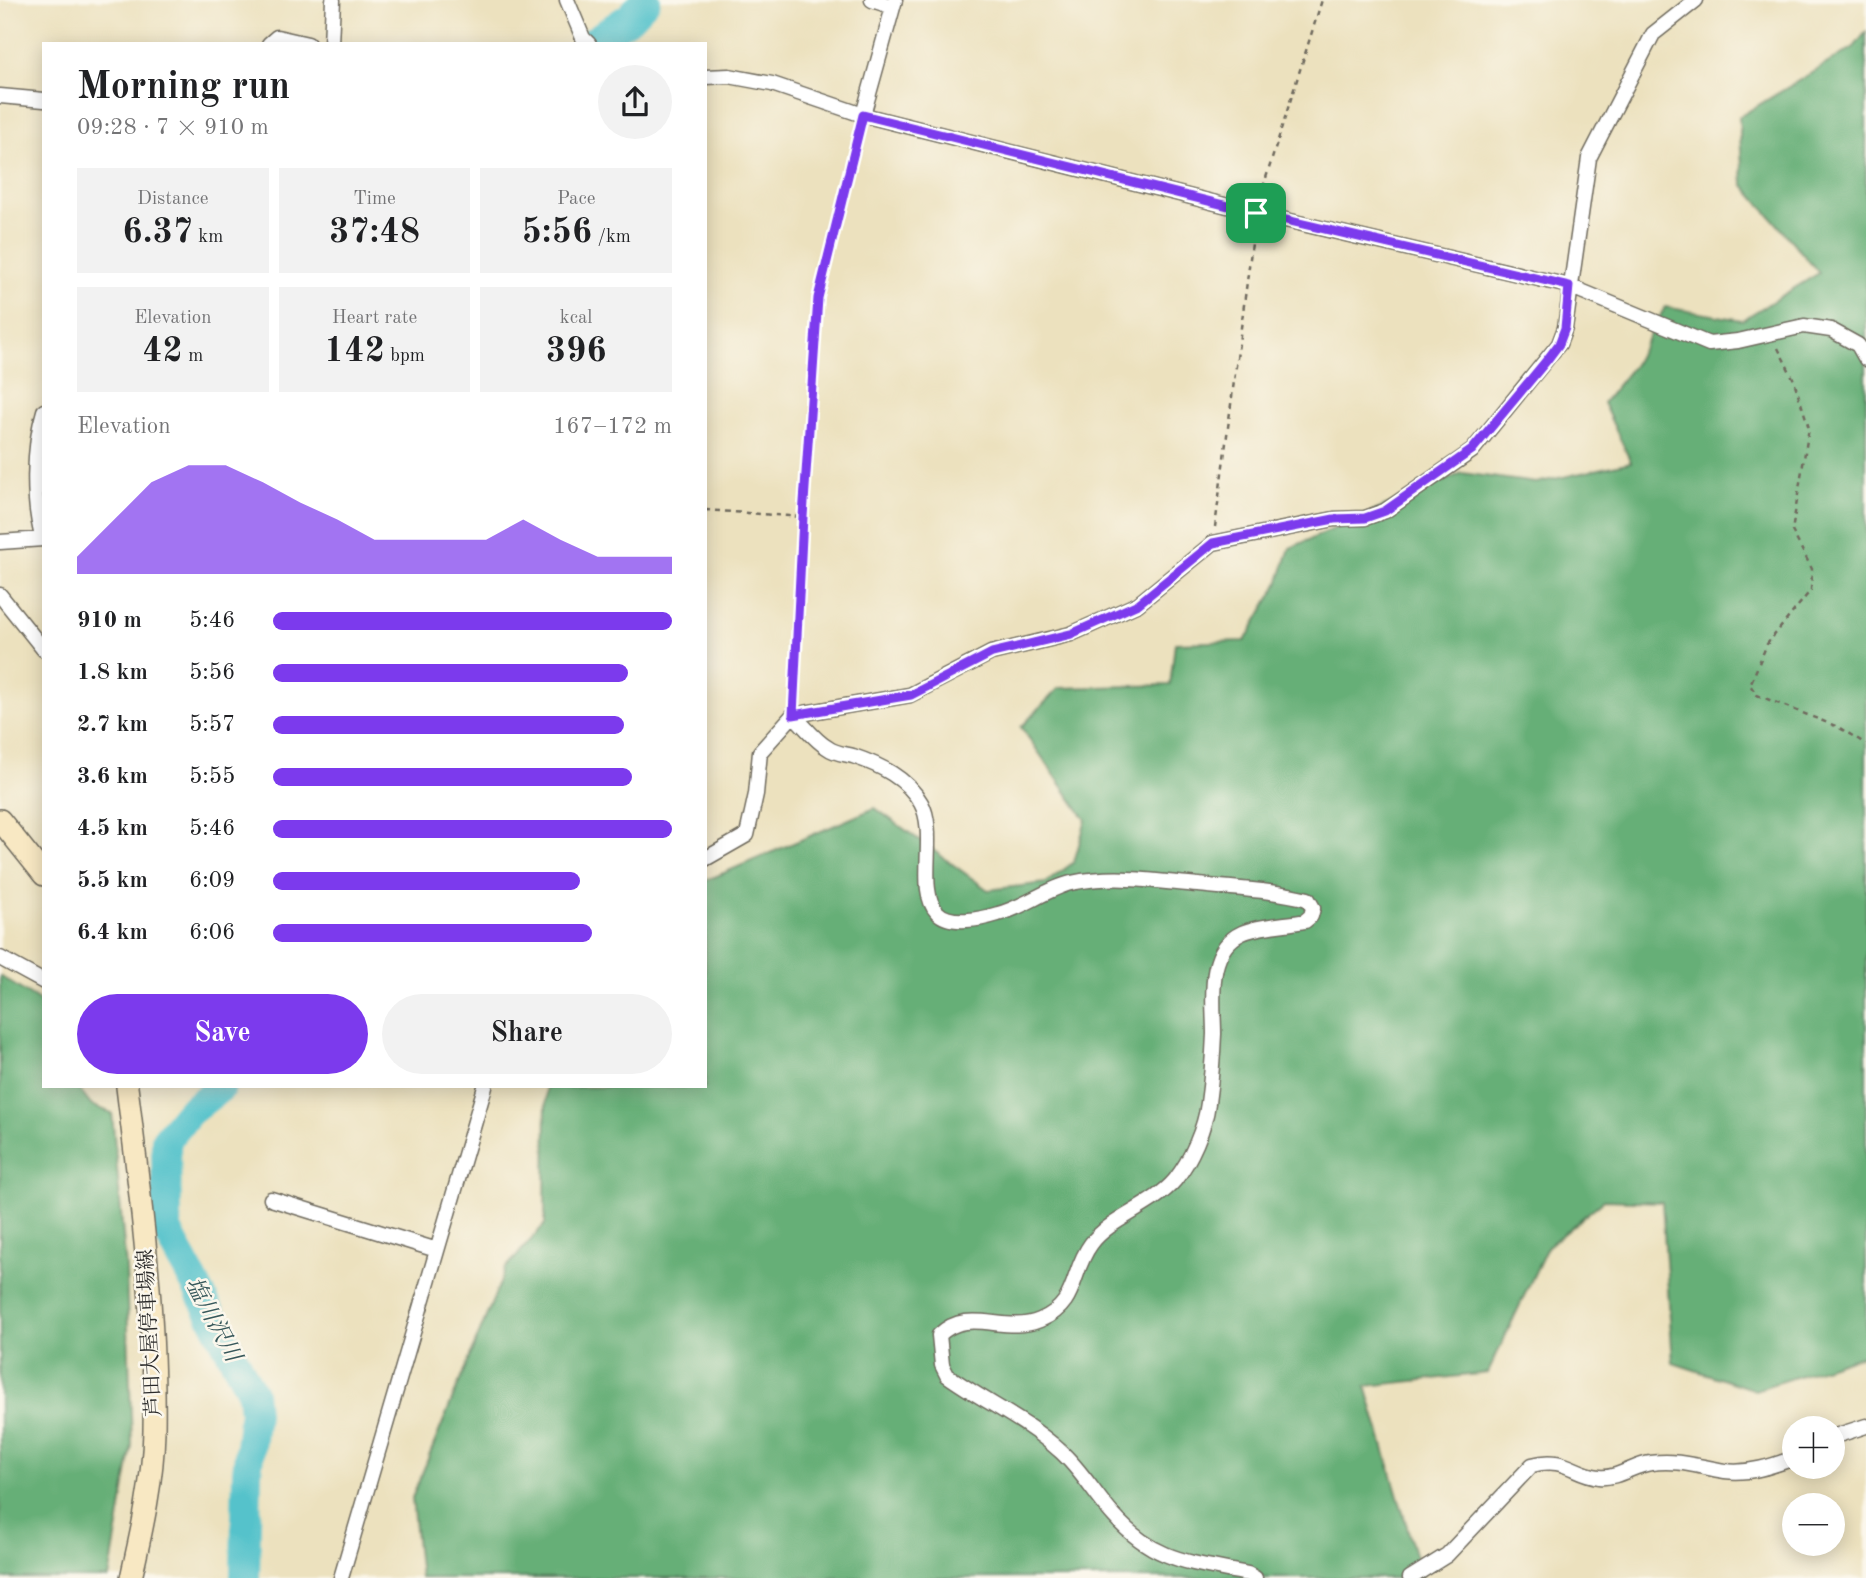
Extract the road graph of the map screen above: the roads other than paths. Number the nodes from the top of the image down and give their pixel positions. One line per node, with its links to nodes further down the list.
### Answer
1 (333, 0): 9 (street)
2 (567, 0): 6 (street)
3 (872, 0): 5 (street)
4 (1696, 0): 14 (street)
5 (894, 4): 13 (street)
6 (586, 41)
7 (271, 42): 8 (street)
8 (300, 42)
9 (331, 42)
10 (707, 77): 13 (street)
11 (0, 96): 12 (street)
12 (42, 100)
13 (863, 115): 14 (street)
14 (1569, 286): 15 (street); 22 (street)
15 (1866, 359)
16 (42, 417): 17 (street)
17 (42, 533)
18 (42, 539): 19 (street)
19 (0, 542)
20 (0, 595): 21 (street)
21 (42, 648)
22 (793, 715): 24 (street); 37 (street)
23 (0, 820): 25 (main road)
24 (707, 858)
25 (42, 872)
26 (0, 958): 27 (street)
27 (42, 981)
28 (485, 1088): 31 (street)
29 (125, 1089): 35 (main road, 芦田大屋停車場線)
30 (271, 1199): 31 (street)
31 (437, 1250): 36 (street)
32 (1866, 1426): 33 (street)
33 (1845, 1433)
34 (1782, 1462): 38 (street)
35 (131, 1578)
36 (341, 1578)
37 (1255, 1578)
38 (1410, 1578)

